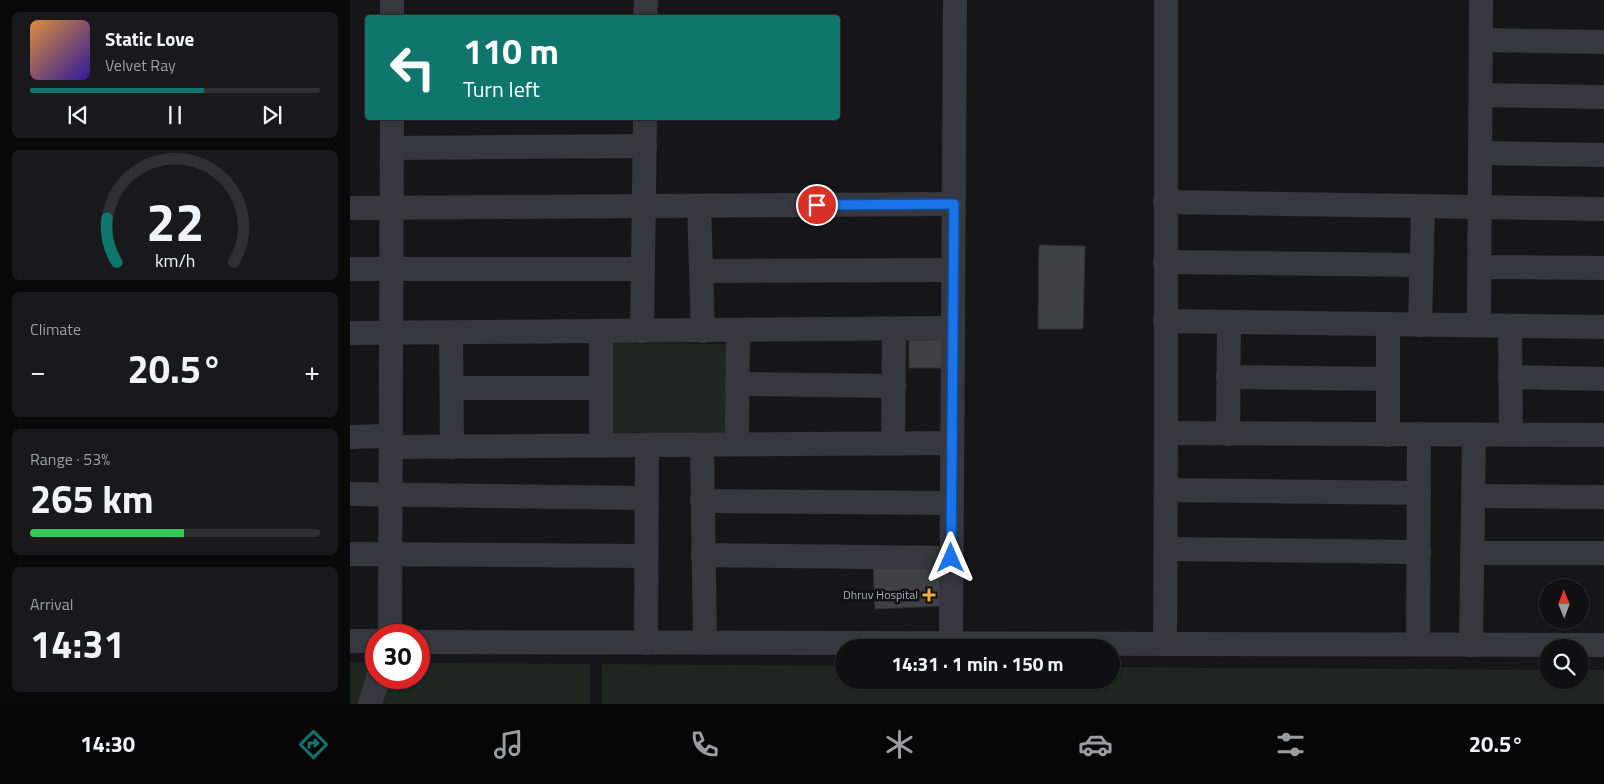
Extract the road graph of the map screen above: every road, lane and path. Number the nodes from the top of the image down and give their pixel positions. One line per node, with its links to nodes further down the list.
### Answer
1 (392, 0): 6 (street)
2 (646, 0): 7 (street)
3 (955, 0): 19 (street)
4 (1166, 0): 18 (street)
5 (1481, 0): 8 (street)
6 (392, 15)
7 (646, 15)
8 (1481, 40): 9 (street); 10 (street)
9 (1604, 42)
10 (1481, 95): 11 (street); 16 (street)
11 (1604, 97)
12 (392, 120): 15 (street)
13 (645, 120): 14 (street)
14 (645, 146): 15 (street); 20 (street)
15 (392, 148): 25 (street)
16 (1480, 153): 17 (street); 23 (street)
17 (1604, 155)
18 (1165, 202): 22 (street); 27 (street)
19 (954, 204): 21 (street); 34 (street)
20 (644, 206): 21 (street); 25 (street); 33 (street)
21 (699, 206): 35 (street)
22 (1423, 206): 23 (street); 28 (street)
23 (1480, 207): 26 (street); 29 (street)
24 (350, 208): 25 (street)
25 (392, 208): 32 (street)
26 (1604, 209)
27 (1165, 262): 28 (street); 36 (street)
28 (1421, 265): 39 (street)
29 (1480, 267): 30 (street); 40 (street)
30 (1604, 268)
31 (350, 269): 32 (street)
32 (391, 269): 33 (street); 51 (street)
33 (643, 269): 46 (street)
34 (953, 270): 35 (street); 43 (street)
35 (701, 271): 47 (street)
36 (1165, 321): 37 (street); 60 (street)
37 (1229, 322): 38 (street); 52 (street)
38 (1388, 324): 39 (street); 54 (street)
39 (1420, 325): 40 (street)
40 (1479, 325): 41 (street)
41 (1510, 326): 42 (street); 53 (street)
42 (1604, 327)
43 (953, 328): 44 (street); 70 (street)
44 (894, 329): 45 (street); 57 (street)
45 (738, 330): 47 (street); 56 (street)
46 (642, 331): 47 (street); 48 (street)
47 (703, 331)
48 (601, 332): 50 (street); 59 (street)
49 (350, 333): 51 (street)
50 (451, 333): 51 (street); 58 (street)
51 (391, 334): 68 (street)
52 (1228, 377): 54 (street); 61 (street)
53 (1510, 377): 55 (street); 65 (street)
54 (1388, 379): 62 (street)
55 (1604, 379)
56 (738, 384): 57 (street); 71 (street)
57 (894, 386): 69 (street)
58 (452, 388): 59 (street); 75 (street)
59 (601, 388): 72 (street)
60 (1166, 433): 61 (street); 76 (street)
61 (1228, 434): 62 (street)
62 (1388, 435): 63 (street)
63 (1419, 435): 64 (street); 77 (street)
64 (1474, 435): 65 (street); 80 (street)
65 (1511, 435): 66 (street)
66 (1604, 436)
67 (350, 437): 68 (street)
68 (391, 442): 75 (street); 79 (street)
69 (893, 443): 70 (street); 71 (street)
70 (952, 443): 84 (street)
71 (737, 444): 74 (street)
72 (601, 445): 73 (street); 75 (street)
73 (647, 445): 74 (street); 82 (street)
74 (702, 445): 83 (street)
75 (452, 447)
76 (1166, 490): 77 (street); 85 (street)
77 (1419, 493): 86 (street)
78 (350, 494): 79 (street)
79 (390, 494): 82 (street); 90 (street)
80 (1473, 496): 81 (street); 87 (street)
81 (1604, 497)
82 (646, 498): 92 (street)
83 (702, 501): 84 (street); 91 (street)
84 (952, 502): 93 (street)
85 (1166, 550): 86 (street); 103 (street)
86 (1419, 552): 104 (street)
87 (1472, 553): 88 (street); 105 (street)
88 (1604, 553)
89 (350, 554): 90 (street)
90 (390, 554): 92 (street); 94 (street)
91 (703, 555): 93 (street); 100 (street)
92 (646, 556): 99 (street)
93 (951, 558): 95 (street)
94 (390, 624)
95 (951, 639)
96 (350, 641): 97 (street)
97 (365, 641)
98 (430, 642): 99 (street)
99 (646, 643): 100 (street)
100 (704, 643): 101 (street)
101 (835, 644)
102 (1120, 644): 103 (street)
103 (1165, 644): 104 (street)
104 (1418, 644): 105 (street)
105 (1471, 645): 106 (street)
106 (1604, 645)
107 (375, 689): 108 (street)
108 (370, 704)

